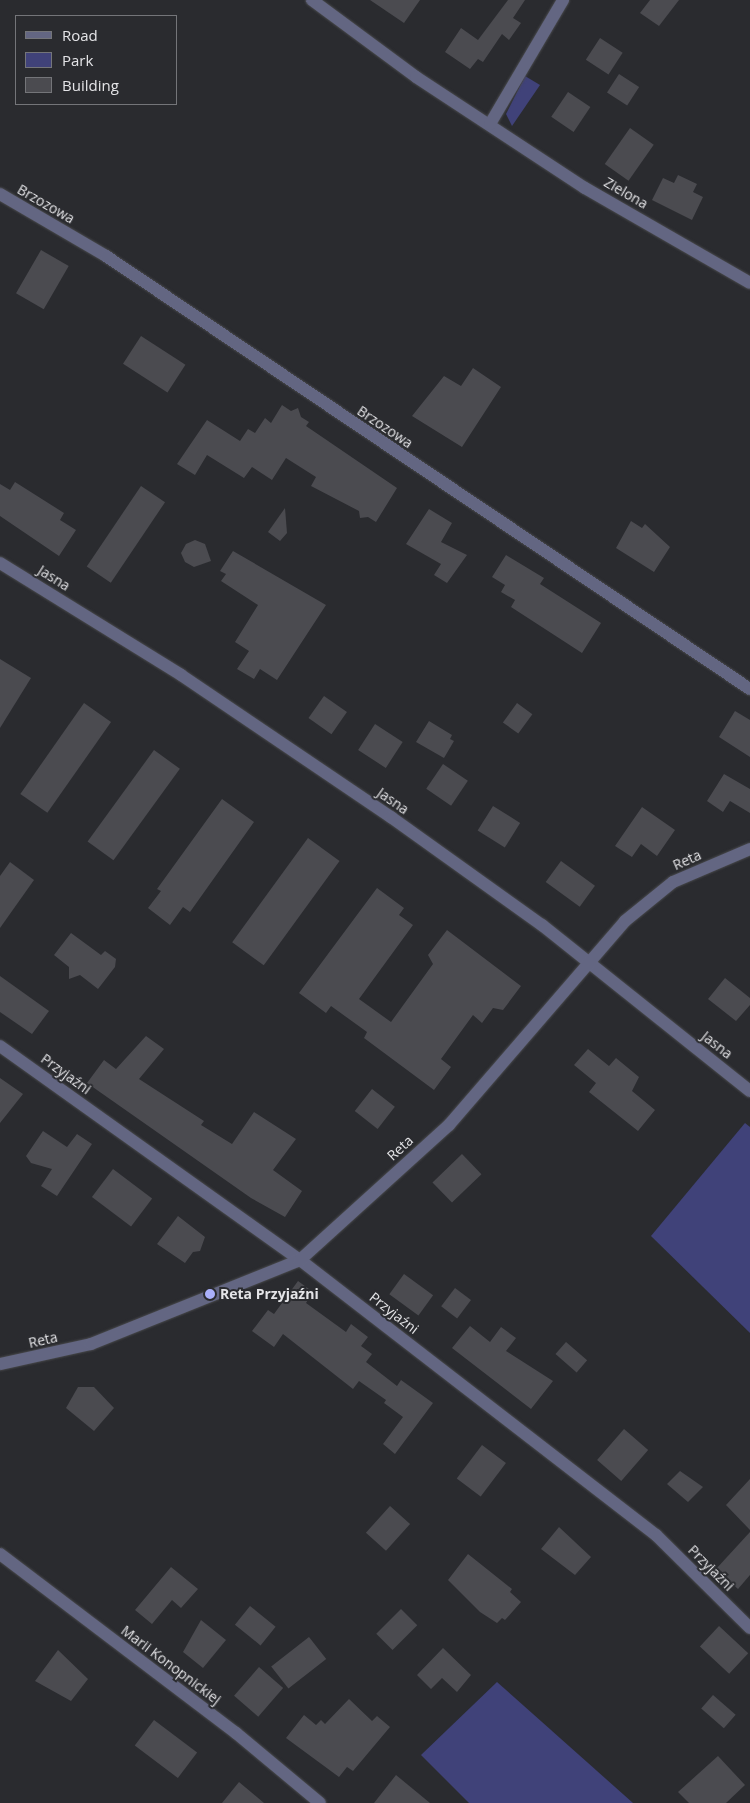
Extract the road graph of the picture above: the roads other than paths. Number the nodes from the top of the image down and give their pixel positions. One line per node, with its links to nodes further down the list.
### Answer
1 (312, 0): 3 (street, Zielona)
2 (563, 0): 3 (street)
3 (490, 124): 5 (street, Zielona)
4 (0, 194): 7 (street, Brzozowa)
5 (750, 283)
6 (0, 563): 9 (street, Jasna)
7 (750, 689)
8 (750, 849): 9 (street, Reta)
9 (588, 962): 11 (street, Jasna); 12 (street, Reta)
10 (0, 1046): 12 (street, Przyjaźni)
11 (750, 1090)
12 (300, 1260): 13 (street, Reta); 15 (street, Przyjaźni)
13 (0, 1364)
14 (0, 1554): 16 (street, Marii Konopnickiej)
15 (750, 1628)
16 (320, 1803)

